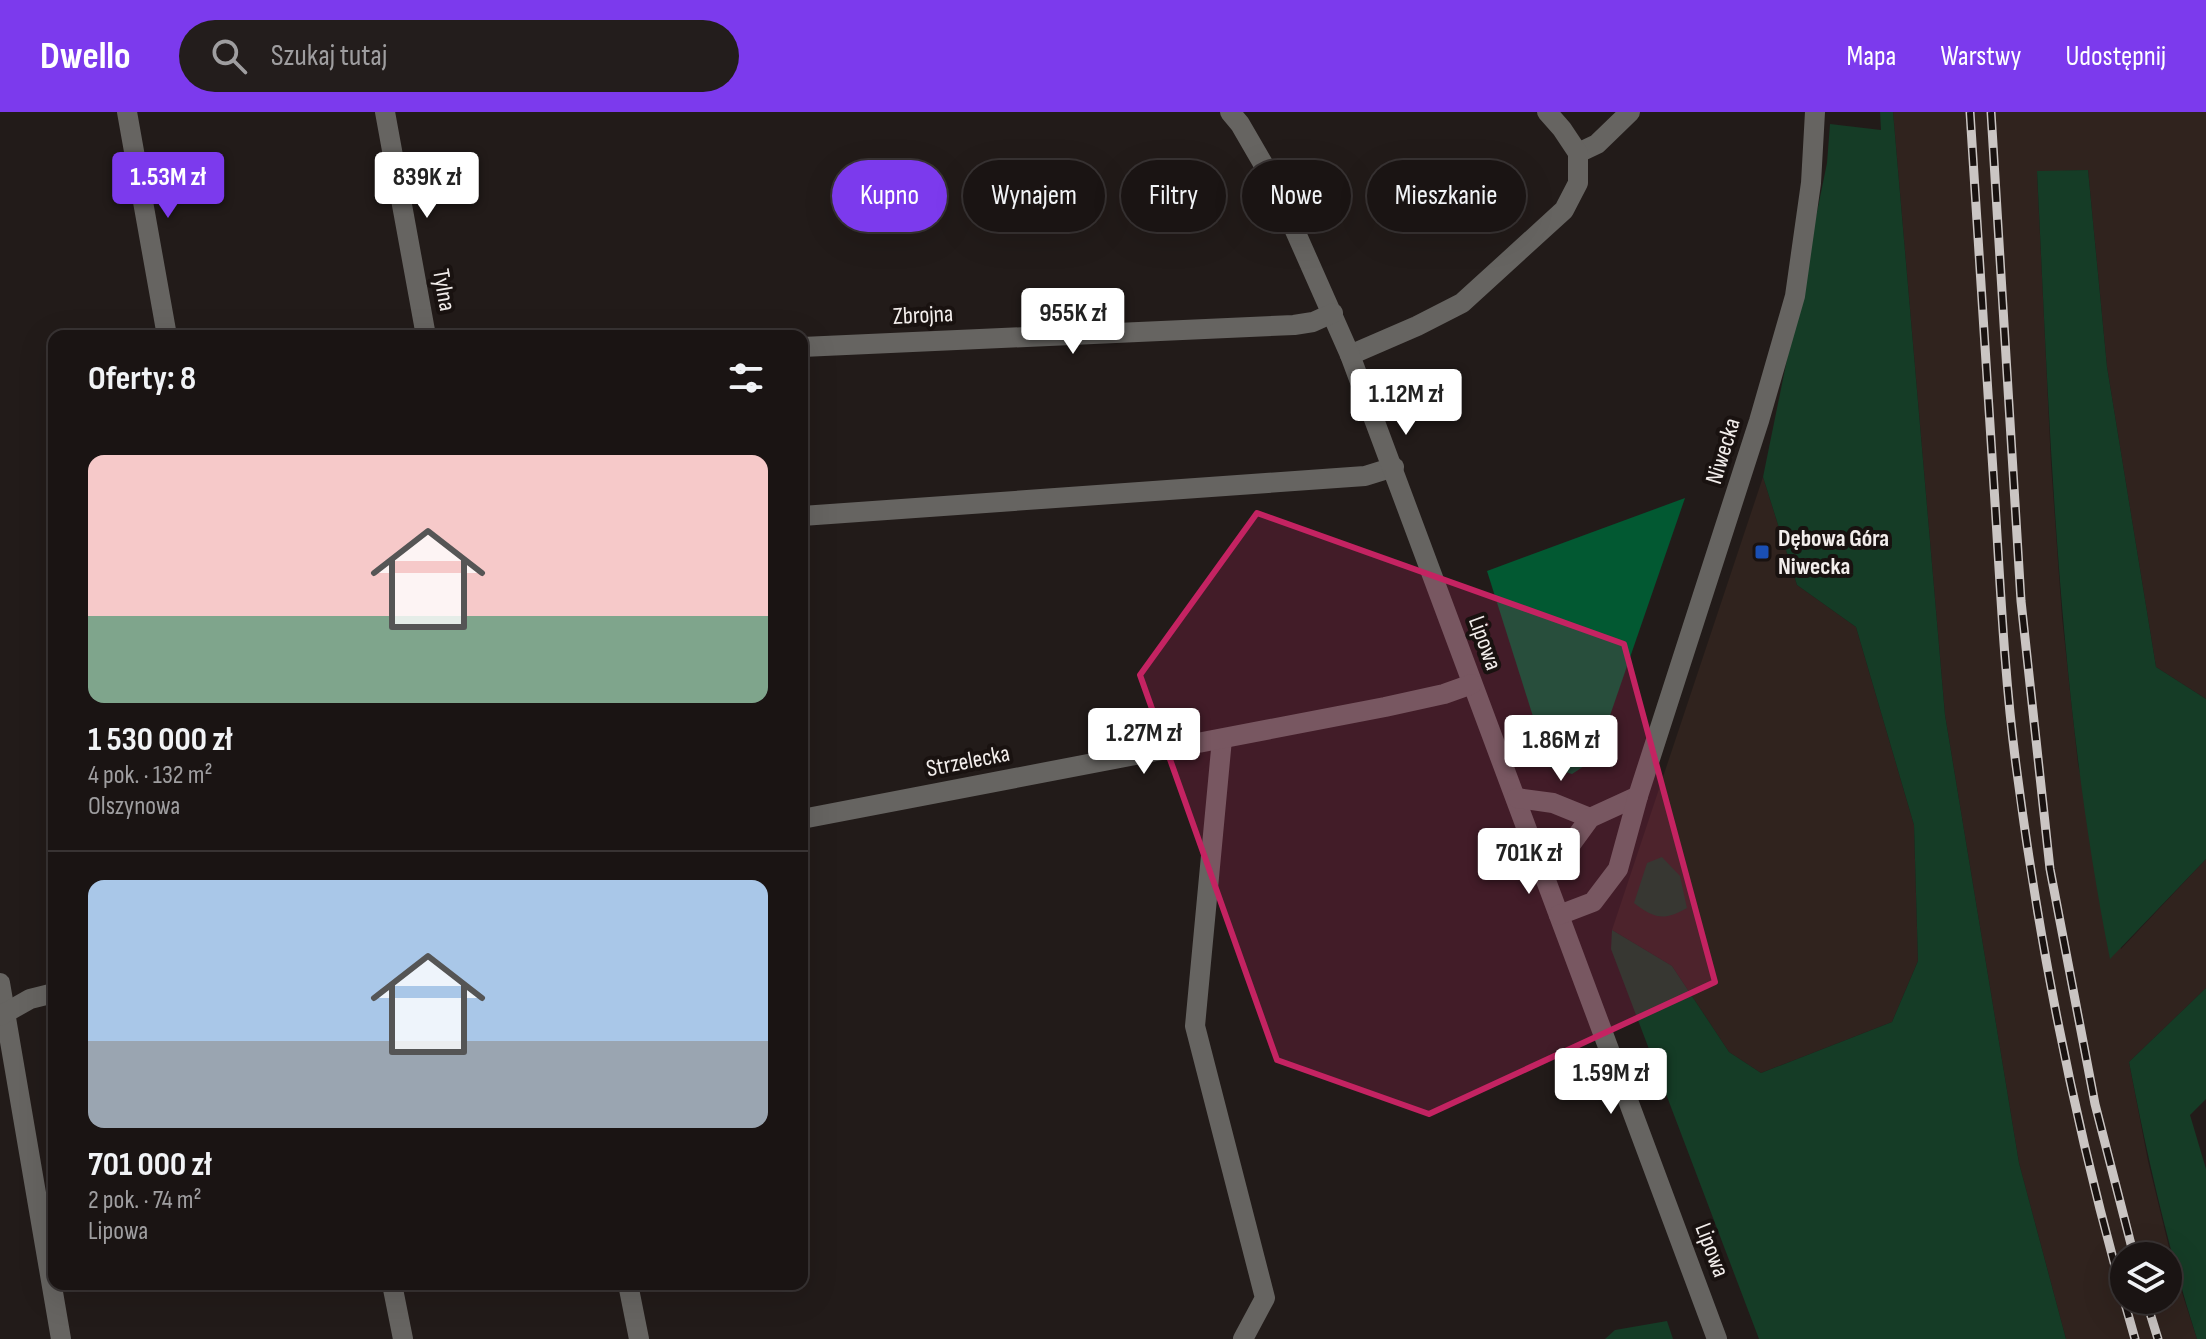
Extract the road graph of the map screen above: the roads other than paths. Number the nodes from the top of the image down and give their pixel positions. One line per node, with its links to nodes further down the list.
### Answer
1 (127, 112): 9 (street)
2 (385, 112): 10 (street, Tylna)
3 (1230, 112): 8 (street, Lipowa)
4 (1547, 112): 7 (street)
5 (1630, 112): 7 (street)
6 (1815, 112): 17 (street, Niwecka)
7 (1578, 153): 12 (street)
8 (1333, 313): 11 (street, Zbrojna); 12 (street, Lipowa)
9 (166, 330)
10 (425, 330)
11 (808, 347)
12 (1350, 355): 13 (street, Lipowa)
13 (1394, 467): 14 (street); 15 (street, Lipowa)
14 (808, 516)
15 (1472, 684): 16 (street, Strzelecka); 18 (street, Lipowa)
16 (1222, 739): 19 (street, Strzelecka); 33 (street)
17 (1638, 796): 20 (street); 22 (street, Niwecka)
18 (1517, 798): 20 (street); 21 (street, Lipowa)
19 (808, 818)
20 (1590, 818): 21 (street)
21 (1540, 863): 22 (street, Lipowa)
22 (1559, 915): 34 (street, Lipowa)
23 (0, 983): 25 (street)
24 (48, 994): 25 (street)
25 (3, 1014): 26 (street)
26 (48, 1266)
27 (52, 1290): 30 (street)
28 (393, 1290): 31 (street)
29 (629, 1290): 32 (street)
30 (61, 1339)
31 (403, 1339)
32 (639, 1339)
33 (1243, 1339)
34 (1717, 1339)

